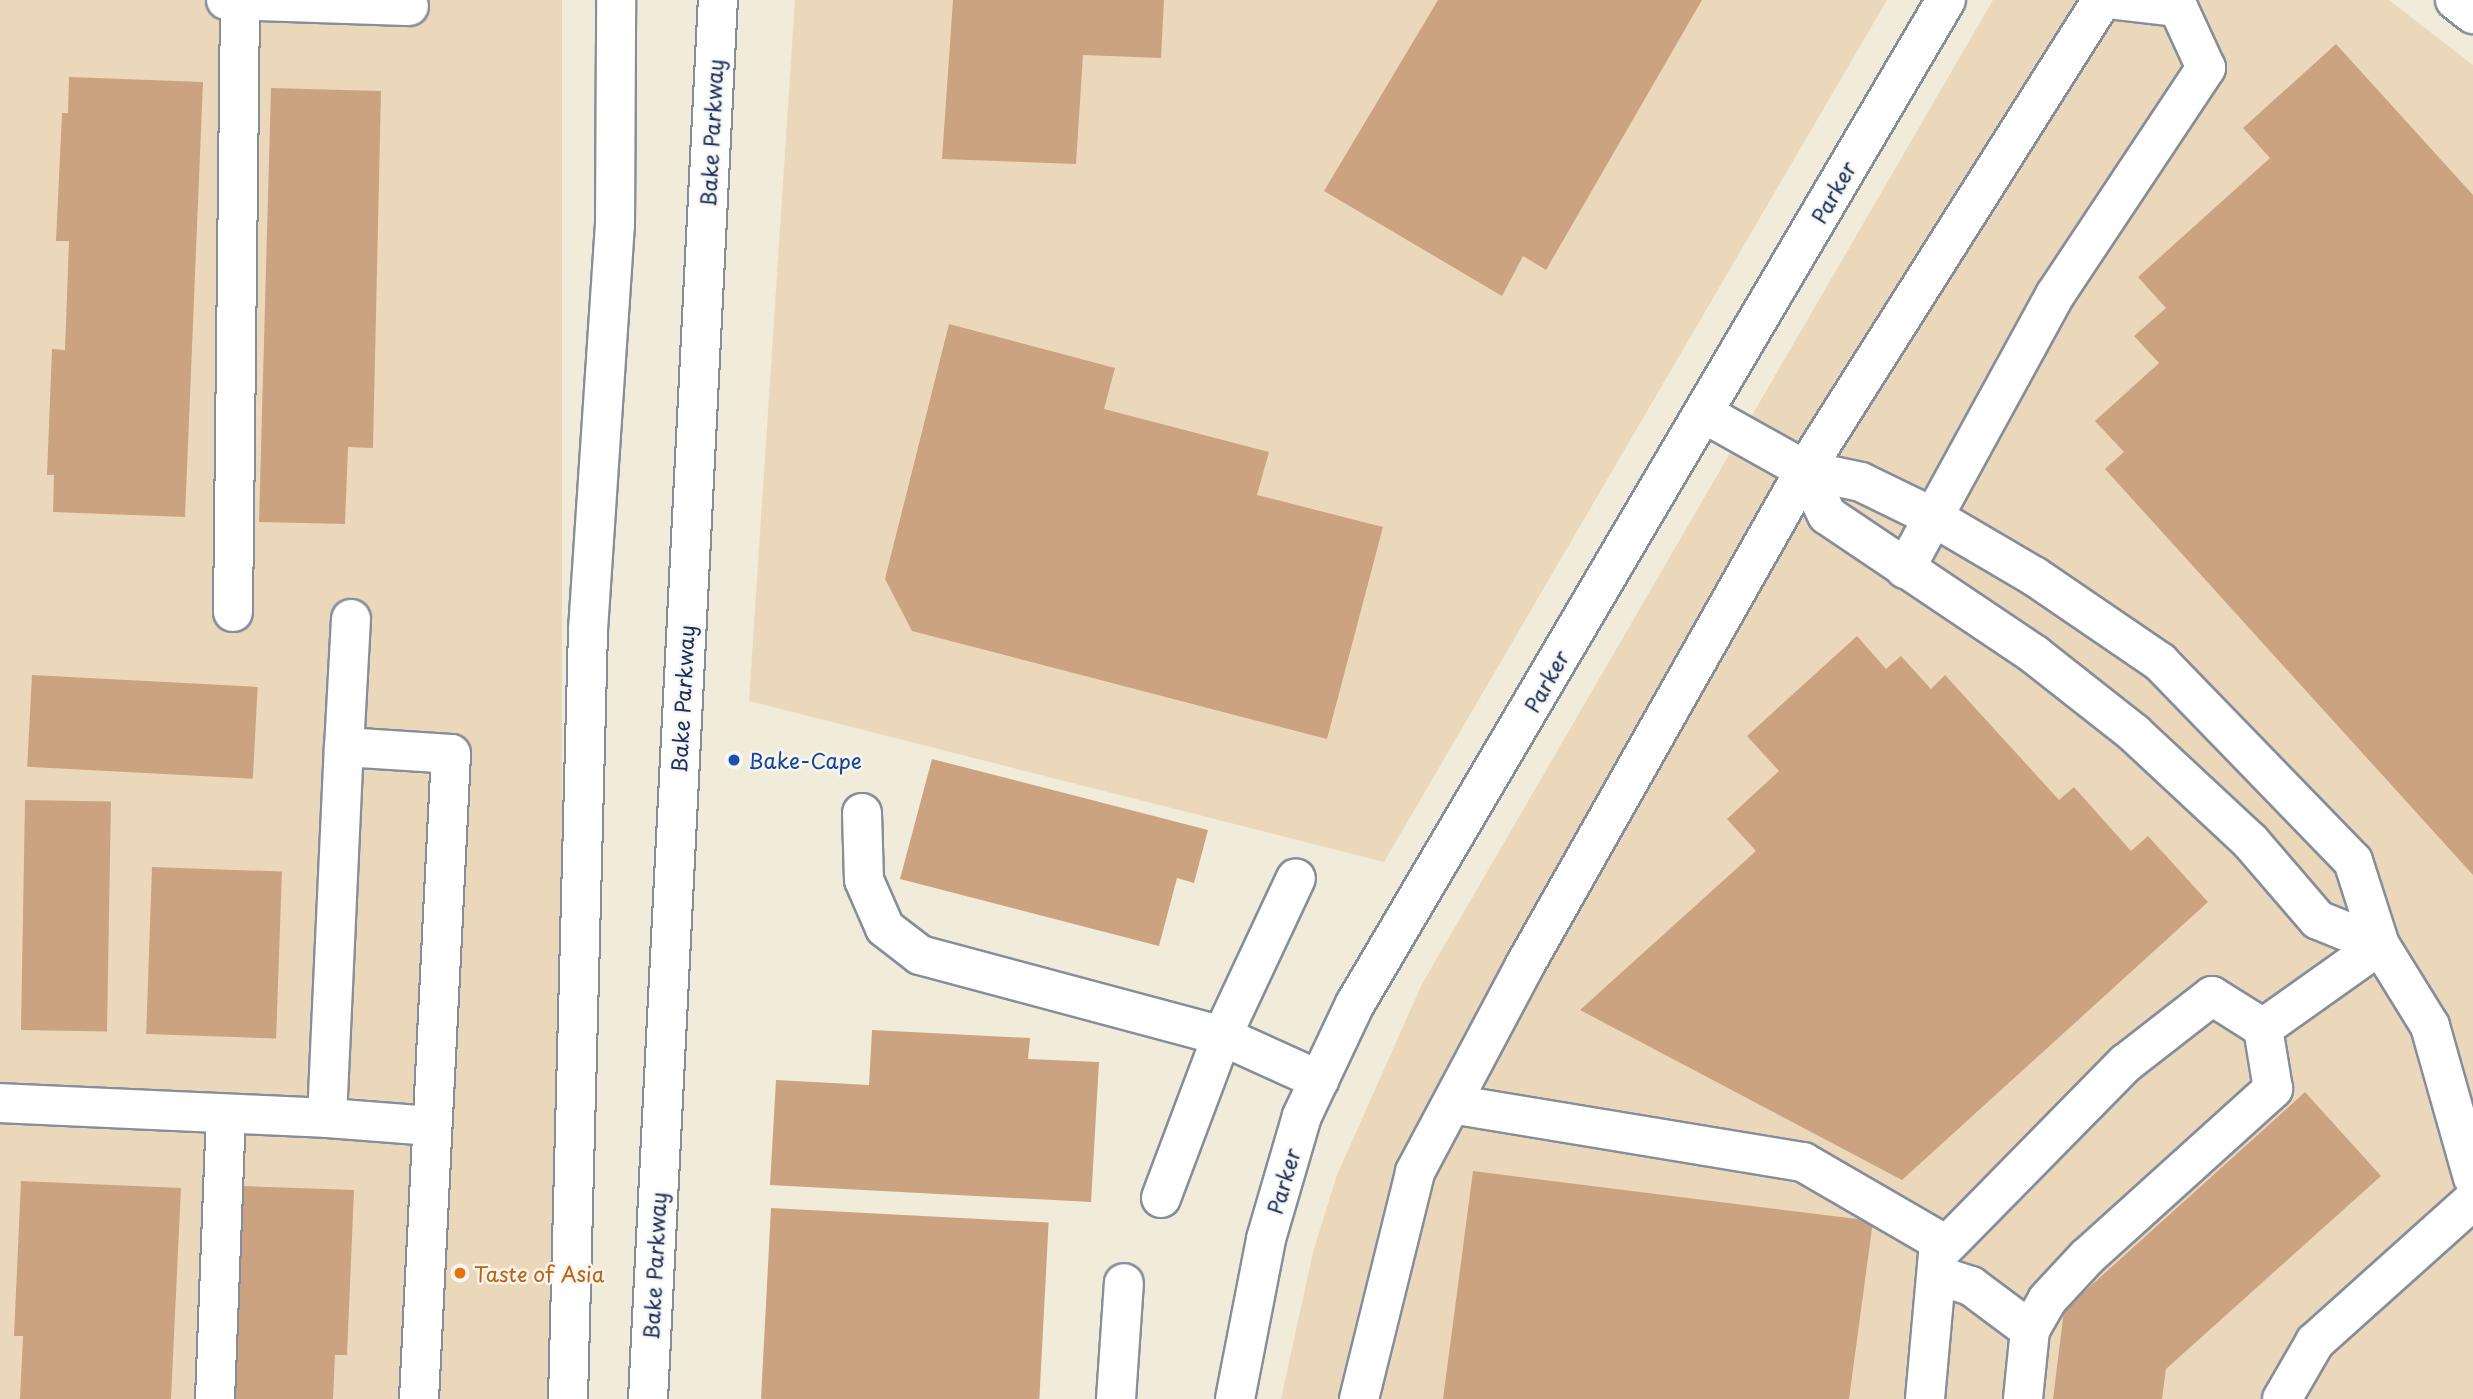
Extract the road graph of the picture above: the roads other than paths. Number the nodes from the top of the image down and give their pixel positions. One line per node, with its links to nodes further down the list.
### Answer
1 (226, 0): 8 (main road)
2 (616, 0): 37 (main road)
3 (718, 0): 38 (main road, Bake Parkway)
4 (1946, 0): 11 (main road, Parker)
5 (2102, 0): 12 (main road)
6 (2117, 0): 13 (main road)
7 (2455, 0): 10 (main road)
8 (240, 1): 9 (main road); 15 (main road)
9 (409, 6)
10 (2473, 13)
11 (1703, 413): 12 (main road); 23 (main road, Parker)
12 (1805, 470): 13 (main road); 14 (main road); 25 (main road)
13 (1935, 518): 14 (main road); 20 (main road)
14 (1905, 569): 20 (main road)
15 (233, 612)
16 (351, 619): 17 (main road)
17 (344, 747): 27 (main road); 28 (main road)
18 (862, 813): 22 (main road)
19 (1296, 878): 22 (main road)
20 (2380, 945): 21 (main road); 29 (main road)
21 (2263, 1028): 32 (main road); 34 (main road)
22 (1222, 1035): 23 (main road); 30 (main road)
23 (1320, 1080): 40 (main road, Parker)
24 (0, 1103): 26 (main road)
25 (1452, 1104): 32 (main road); 41 (main road)
26 (226, 1114): 27 (main road); 35 (main road)
27 (327, 1118): 28 (main road)
28 (432, 1126): 36 (main road)
29 (2470, 1155)
30 (1161, 1198)
31 (2473, 1200): 44 (main road)
32 (1942, 1260): 34 (main road); 42 (main road)
33 (1124, 1283): 39 (main road)
34 (2030, 1331): 43 (main road)
35 (215, 1399)
36 (419, 1399)
37 (568, 1399)
38 (648, 1399)
39 (1116, 1399)
40 (1235, 1399)
41 (1359, 1399)
42 (1925, 1399)
43 (2023, 1399)
44 (2282, 1399)

